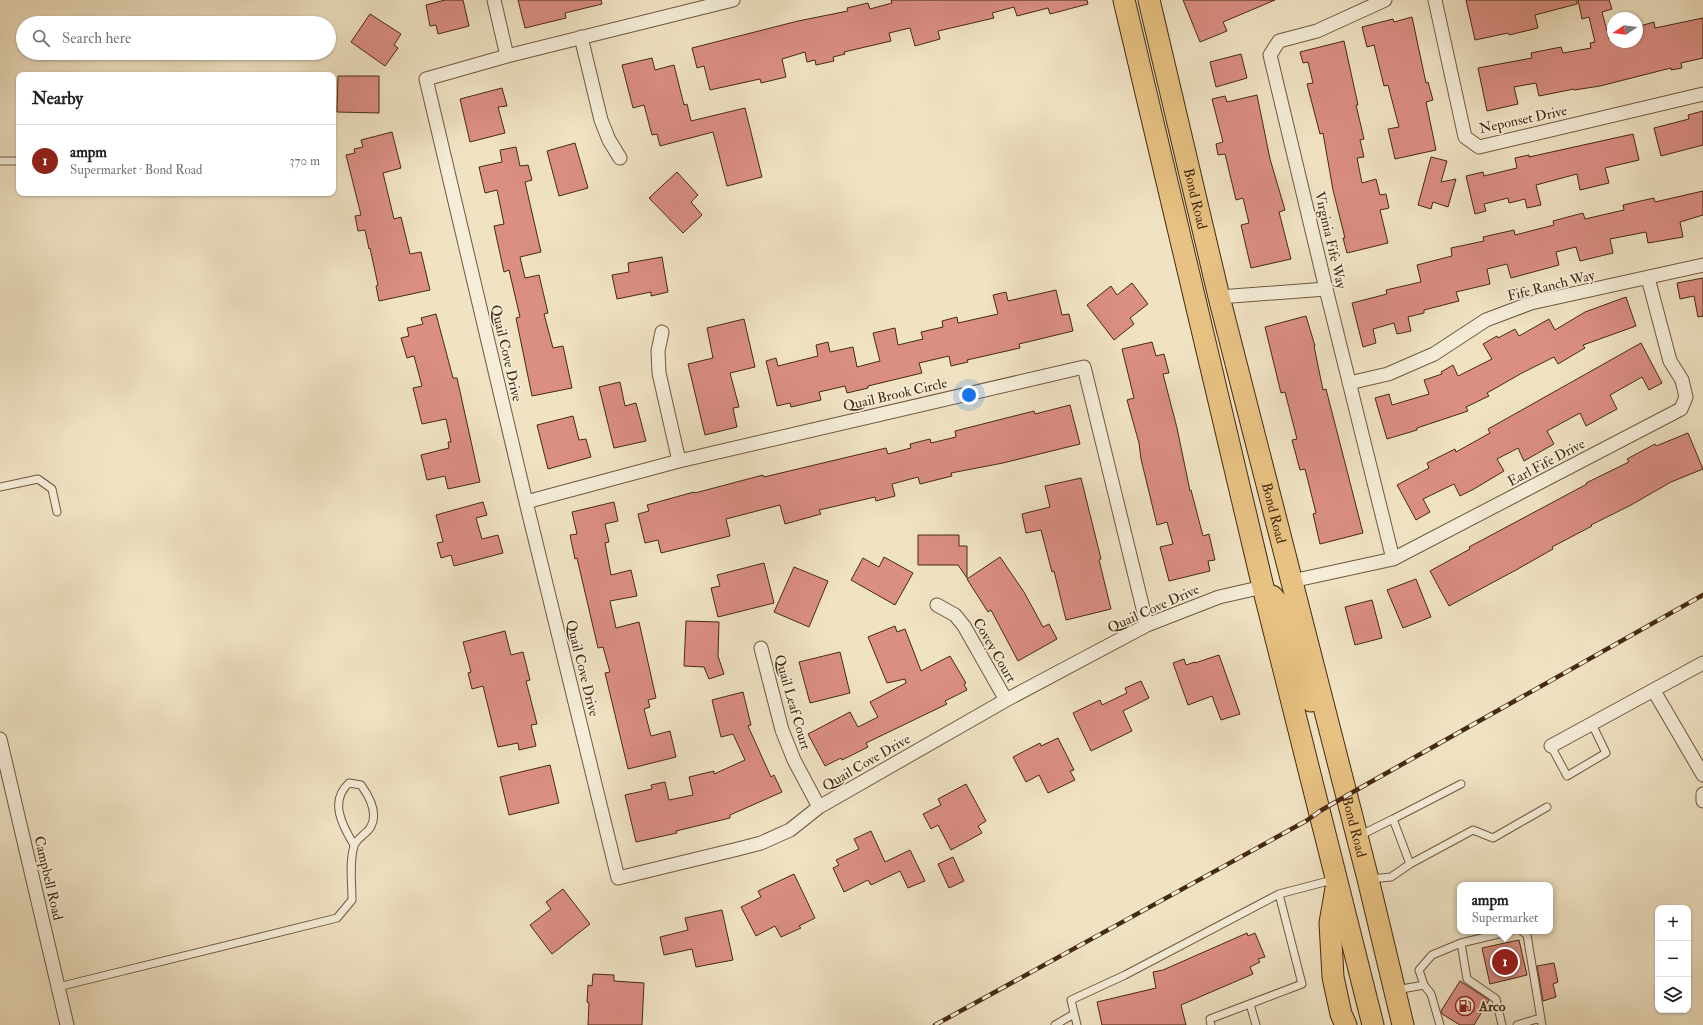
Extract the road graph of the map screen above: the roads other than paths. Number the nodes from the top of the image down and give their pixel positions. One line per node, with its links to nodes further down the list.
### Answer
1 (494, 0): 8 (street)
2 (733, 0): 7 (street, Quail Cove Drive)
3 (1124, 0): 12 (main road, Bond Road)
4 (1149, 0): 17 (main road, Bond Road)
5 (1385, 0): 16 (street, Virginia Fife Way)
6 (1435, 0): 9 (street, Neponset Drive)
7 (581, 38): 8 (street, Quail Cove Drive); 10 (street)
8 (507, 56): 23 (street, Quail Cove Drive)
9 (1703, 94)
10 (620, 158)
11 (16, 160): 13 (lane)
12 (1162, 160): 17 (main road); 20 (main road, Bond Road)
13 (0, 161)
14 (1703, 265): 15 (street, Fife Ranch Way)
15 (1648, 278): 19 (street, Fife Ranch Way); 25 (street, Earl Fife Drive)
16 (1326, 289): 17 (street); 19 (street, Virginia Fife Way)
17 (1219, 297): 26 (main road, Bond Road)
18 (662, 332): 21 (street)
19 (1349, 383): 25 (street, Virginia Fife Way)
20 (1225, 428): 26 (main road); 27 (main road, Bond Road)
21 (679, 460): 23 (street, Quail Brook Circle); 29 (street, Quail Brook Circle)
22 (0, 487): 24 (lane)
23 (526, 502): 42 (street, Quail Cove Drive)
24 (57, 512)
25 (1393, 559): 26 (street, Earl Fife Drive)
26 (1292, 581): 35 (main road, Bond Road)
27 (1263, 587): 29 (street, Quail Cove Drive); 35 (main road); 48 (main road, Bond Road)
28 (937, 605): 33 (street, Covey Court)
29 (1147, 625): 33 (street, Quail Cove Drive)
30 (761, 648): 42 (street, Quail Leaf Court)
31 (1703, 662): 32 (street)
32 (1654, 690): 34 (street); 38 (street)
33 (1006, 700): 42 (street, Quail Cove Drive)
34 (1592, 724): 37 (street); 37 (lane)
35 (1331, 734): 45 (main road, Bond Road)
36 (0, 739): 55 (street, Campbell Road)
37 (1552, 746)
38 (1703, 775)
39 (1461, 784): 44 (lane)
40 (1703, 794): 41 (street)
41 (1703, 801)
42 (819, 807)
43 (1547, 807): 47 (lane)
44 (1393, 819): 45 (lane); 47 (lane)
45 (1357, 837): 49 (main road, Bond Road)
46 (354, 845): 46 (lane); 55 (lane)
47 (1410, 864): 49 (lane)
48 (1337, 879): 50 (lane); 65 (main road); 66 (main road, Bond Road)
49 (1368, 879): 56 (main road, Bond Road)
50 (1279, 894): 57 (lane); 58 (lane)
51 (1498, 934): 53 (lane)
52 (1526, 934): 59 (lane)
53 (1461, 943): 54 (lane); 69 (lane)
54 (1424, 985): 56 (lane); 68 (lane)
55 (58, 987): 60 (street, Campbell Road)
56 (1394, 991): 67 (main road, Bond Road)
57 (1250, 1004): 63 (lane); 64 (lane)
58 (1074, 1014): 61 (lane); 62 (lane)
59 (1541, 1021): 70 (lane)
60 (67, 1025)
61 (1055, 1025)
62 (1076, 1025)
63 (1211, 1025)
64 (1256, 1025)
65 (1346, 1025)
66 (1372, 1025)
67 (1403, 1025)
68 (1440, 1025)
69 (1502, 1025)
70 (1517, 1025)

